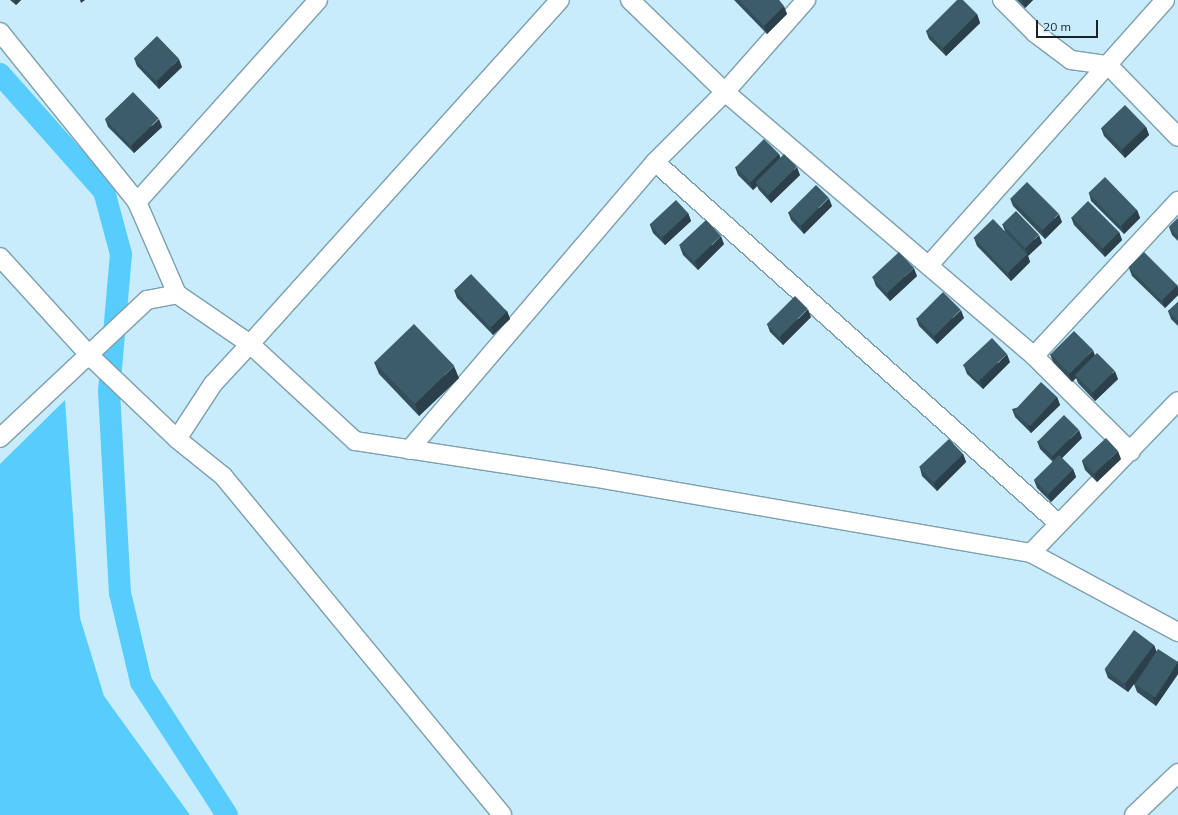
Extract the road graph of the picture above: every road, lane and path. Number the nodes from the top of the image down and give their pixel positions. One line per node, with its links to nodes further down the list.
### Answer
1 (318, 0): 13 (street)
2 (560, 0): 17 (street)
3 (630, 0): 9 (street)
4 (806, 0): 9 (street)
5 (1002, 0): 8 (street)
6 (1165, 0): 8 (street)
7 (0, 32): 13 (street)
8 (1108, 65): 10 (street); 15 (street)
9 (725, 92): 11 (street); 15 (street)
10 (1178, 137)
11 (655, 162): 23 (street); 25 (street)
12 (1178, 201): 19 (street)
13 (137, 202): 16 (street)
14 (0, 257): 18 (street)
15 (929, 265): 19 (street)
16 (177, 294): 17 (street); 18 (street)
17 (250, 344): 22 (street); 23 (street)
18 (91, 356): 21 (street); 22 (street)
19 (1034, 356): 24 (street)
20 (1178, 401): 24 (street)
21 (0, 438)
22 (177, 439): 29 (street)
23 (409, 450): 26 (street)
24 (1131, 452): 25 (street)
25 (1059, 524): 26 (street)
26 (1030, 553): 27 (street)
27 (1178, 632)
28 (1178, 773): 30 (street)
29 (502, 815)
30 (1134, 815)

